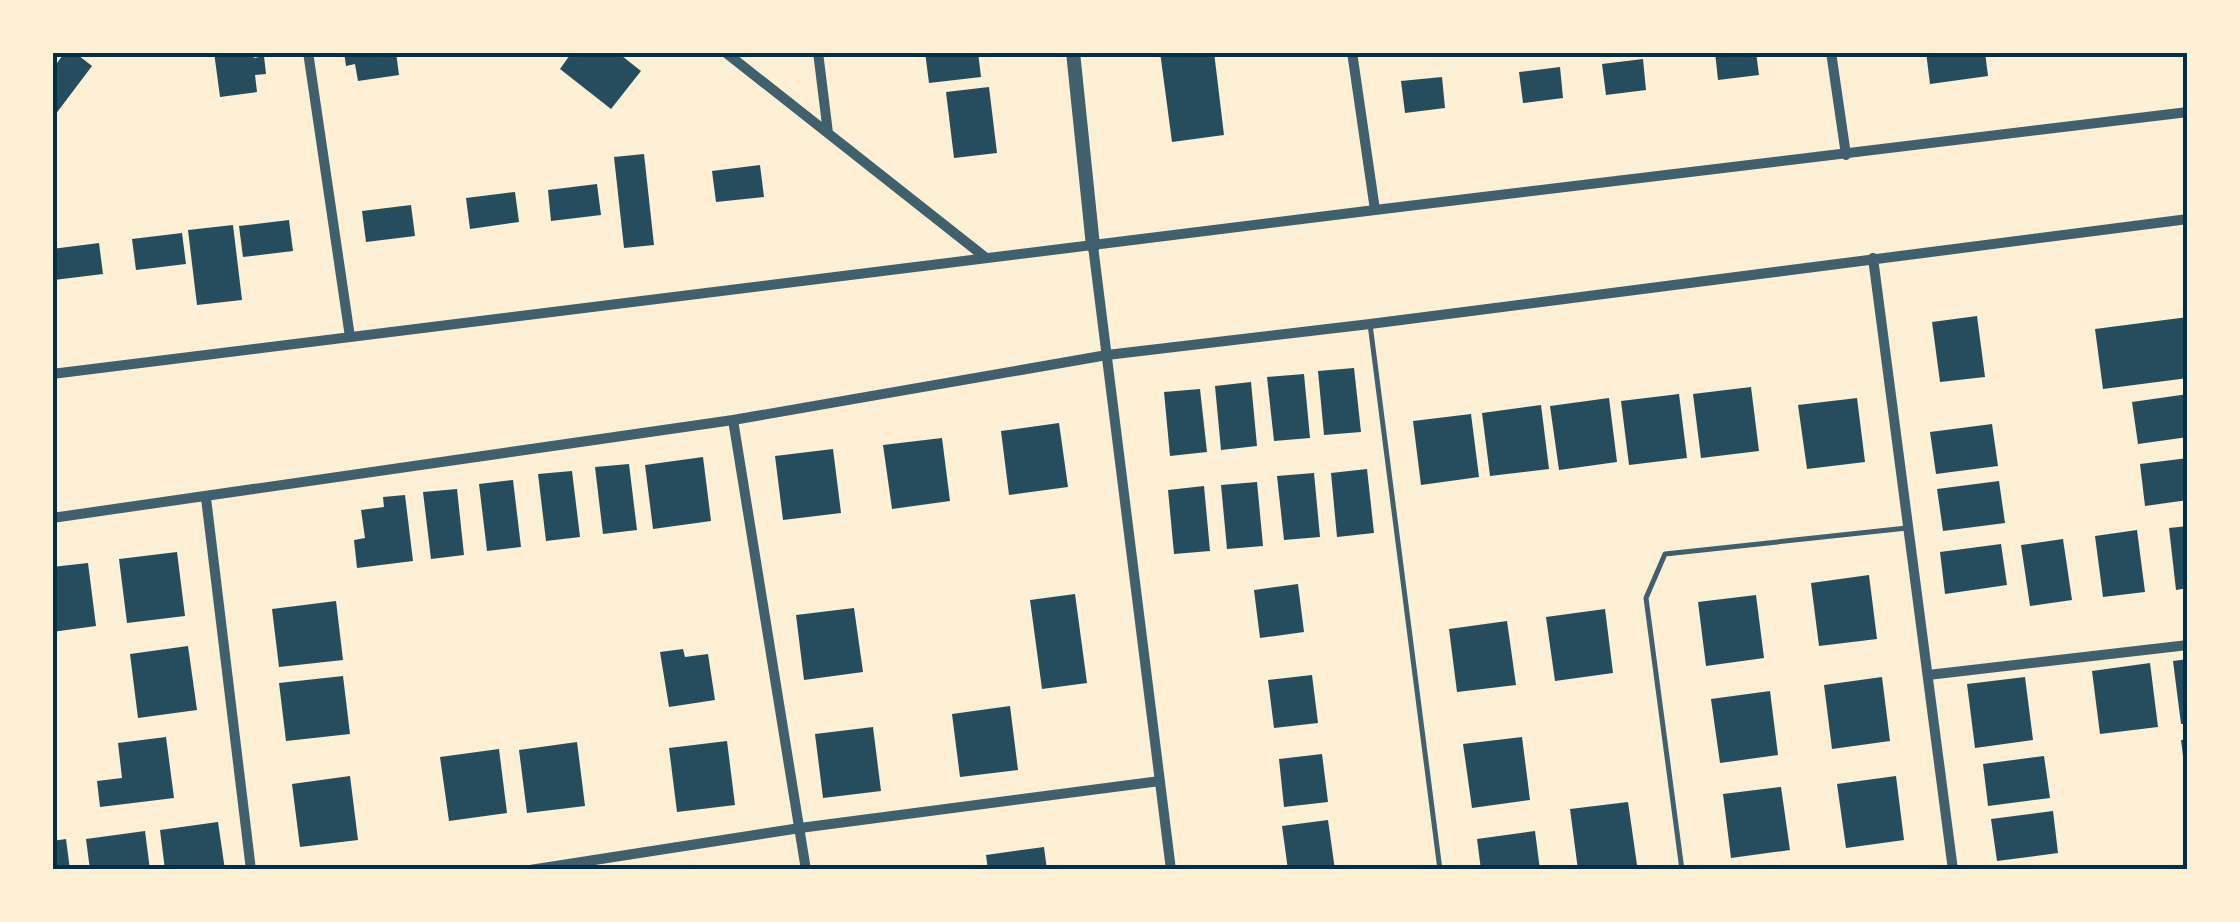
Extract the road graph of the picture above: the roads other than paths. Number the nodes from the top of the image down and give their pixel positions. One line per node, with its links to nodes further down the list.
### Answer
1 (308, 52): 16 (street)
2 (725, 52): 8 (street)
3 (818, 52): 8 (street)
4 (1073, 52): 12 (street)
5 (1352, 52): 10 (street)
6 (1831, 52): 9 (street)
7 (2188, 112): 9 (street)
8 (828, 132): 13 (street)
9 (1846, 155): 10 (street)
10 (1374, 210): 12 (street)
11 (2188, 219): 14 (street)
12 (1093, 246): 13 (street); 17 (street)
13 (986, 258): 16 (street)
14 (1873, 258): 15 (street); 22 (street)
15 (1370, 324): 17 (street); 31 (lane)
16 (350, 338): 18 (street)
17 (1107, 355): 19 (street); 25 (street)
18 (52, 374)
19 (733, 420): 20 (street); 26 (street)
20 (206, 498): 21 (street); 27 (street)
21 (52, 518)
22 (1907, 528): 24 (street); 32 (lane)
23 (2188, 644): 24 (street)
24 (1928, 675): 33 (street)
25 (1160, 781): 26 (street); 30 (street)
26 (800, 828): 28 (street); 29 (street)
27 (251, 870)
28 (530, 870)
29 (806, 870)
30 (1170, 870)
31 (1440, 870)
32 (1682, 870)
33 (1953, 870)

